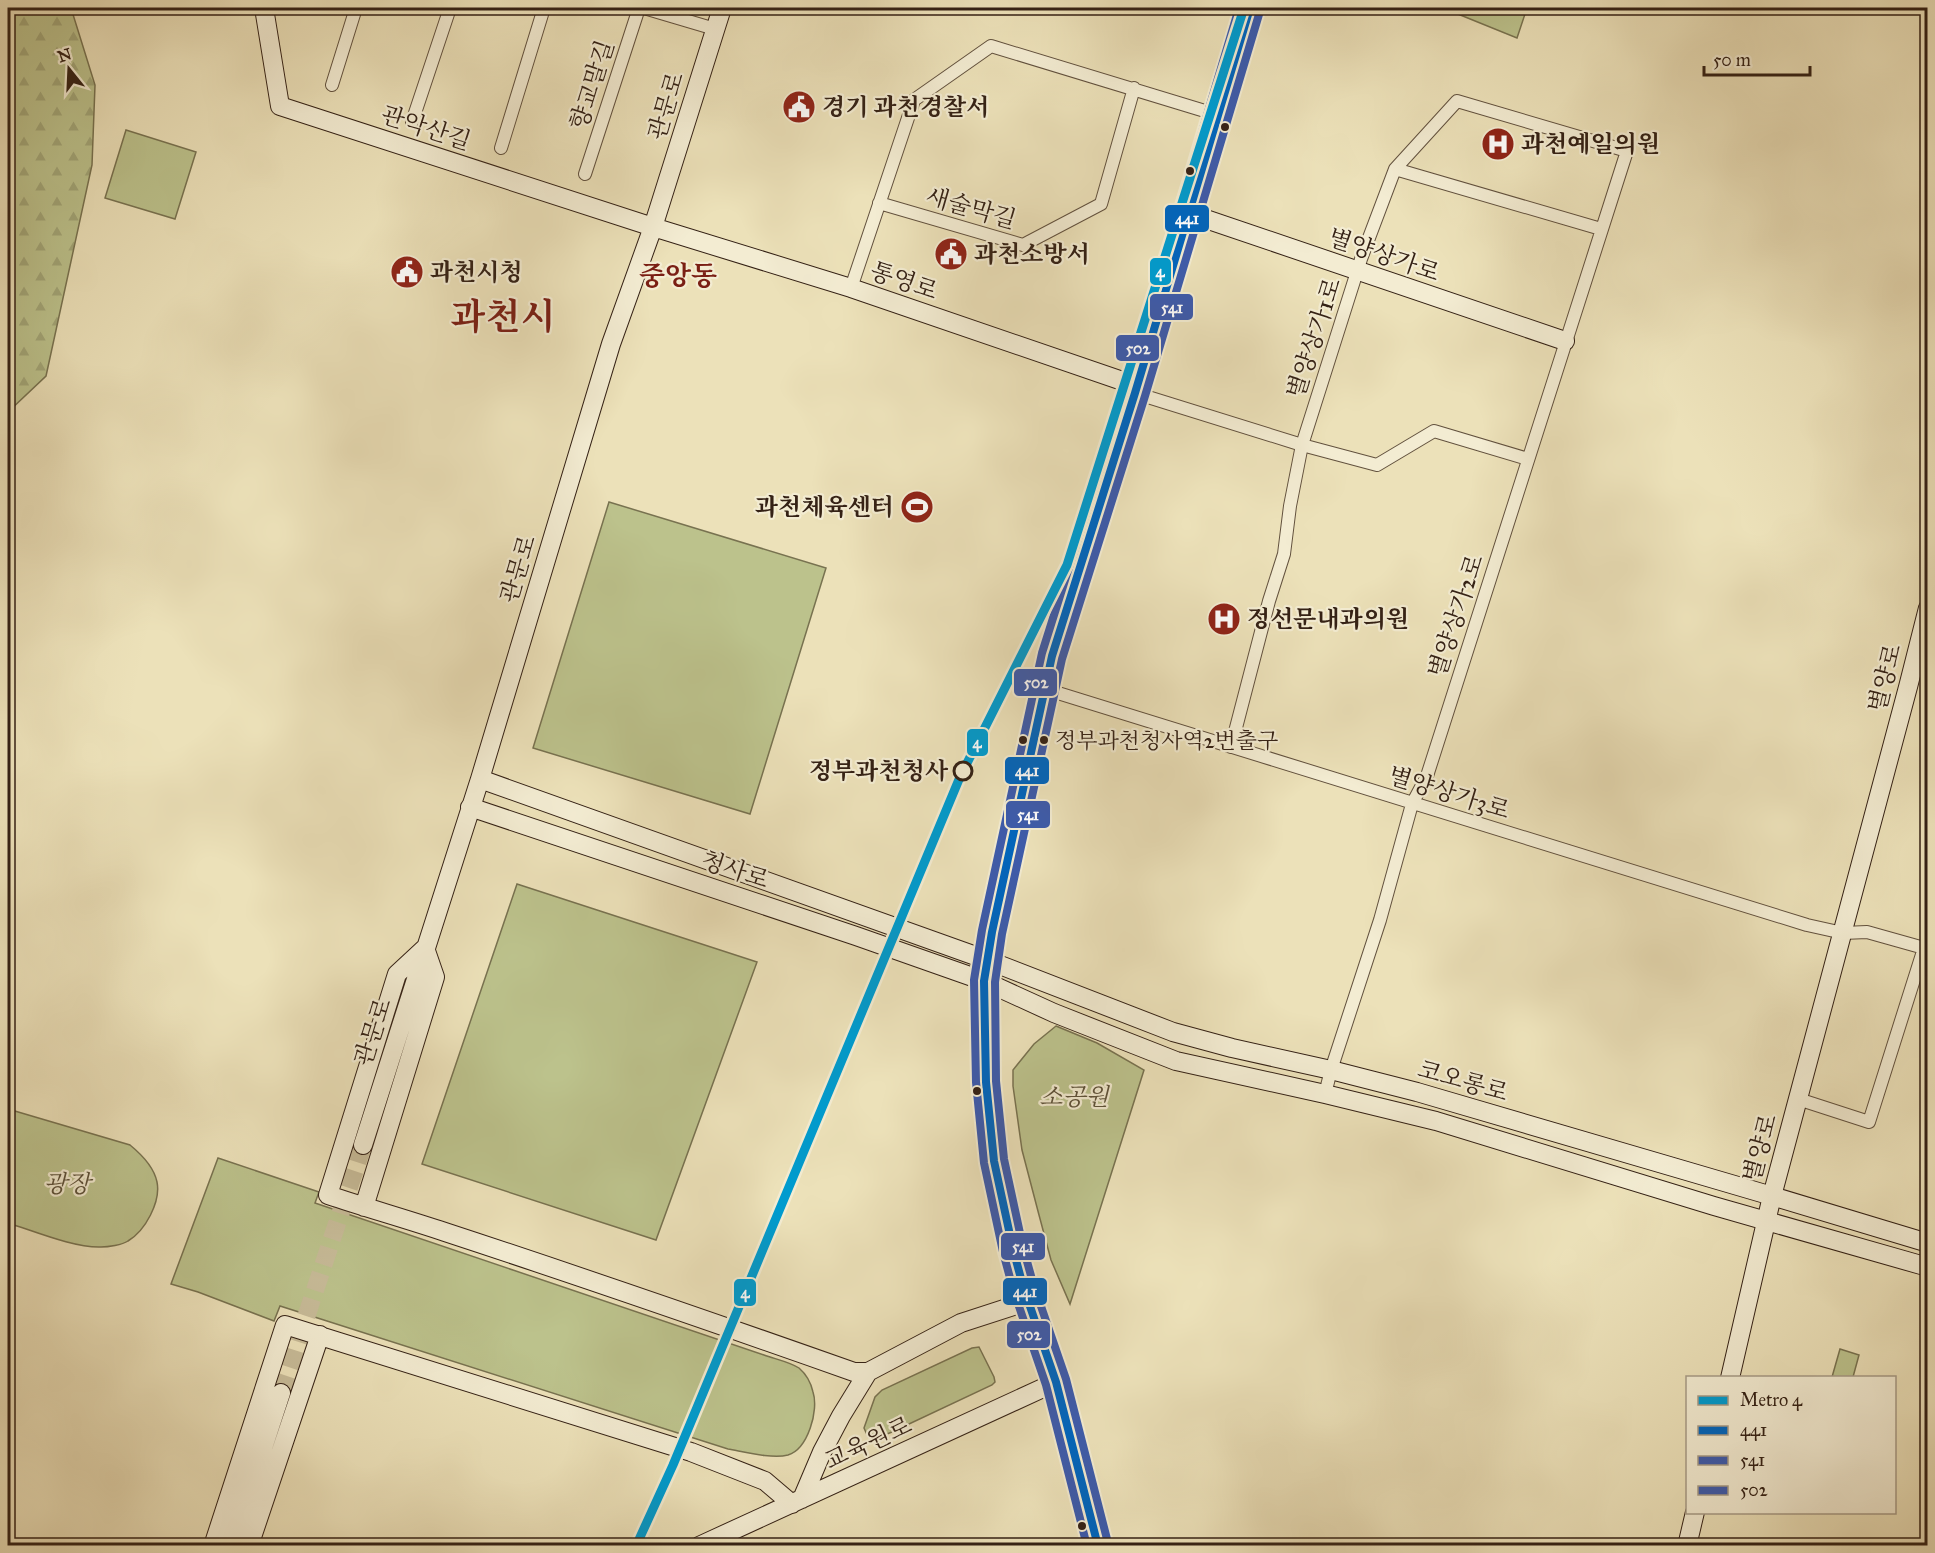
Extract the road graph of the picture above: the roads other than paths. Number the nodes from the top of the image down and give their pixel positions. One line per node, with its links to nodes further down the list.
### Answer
1 (264, 8): 20 (street, 관악산길)
2 (356, 8): 10 (street)
3 (450, 8): 13 (street)
4 (544, 8): 14 (street)
5 (639, 8): 17 (street, 향교말길)
6 (644, 8): 9 (street)
7 (722, 8): 9 (street, 관문로)
8 (1250, 8): 12 (street)
9 (715, 28): 20 (street, 관문로)
10 (332, 85)
11 (1134, 88): 12 (street); 18 (street); 18 (street, 새술막길)
12 (1218, 115): 19 (street)
13 (412, 122)
14 (501, 148)
15 (1626, 151): 16 (street, 별양상가1로); 21 (street, 별양상가2로)
16 (1395, 169): 21 (street); 22 (street, 별양상가1로)
17 (585, 174)
18 (879, 203): 23 (street)
19 (1188, 213): 22 (street, 별양상가로); 25 (street)
20 (653, 227): 23 (street, 통영로); 31 (street, 관문로)
21 (1601, 229): 24 (street, 별양상가2로)
22 (1357, 272): 24 (street, 별양상가로); 26 (street, 별양상가1로)
23 (851, 288): 25 (street, 통영로)
24 (1565, 341): 27 (street, 별양상가2로)
25 (1136, 390): 26 (street); 29 (street)
26 (1302, 445): 27 (street); 30 (street, 별양상가1로)
27 (1528, 459): 32 (street, 별양상가2로)
28 (1928, 608): 34 (street, 별양로)
29 (1045, 689): 30 (street, 별양상가3로); 37 (street)
30 (1231, 747): 32 (street, 별양상가3로)
31 (480, 778): 33 (street, 관문로); 37 (street, 청사로)
32 (1412, 804): 34 (street, 별양상가3로); 39 (street, 별양상가2로)
33 (470, 807): 35 (street, 관문로); 38 (street, 청사로)
34 (1843, 933): 36 (street); 41 (street, 별양로)
35 (425, 948): 42 (street, 관문로); 44 (street); 44 (street)
36 (1926, 948): 41 (street)
37 (987, 960): 38 (street); 39 (street, 코오롱로)
38 (984, 981): 40 (street, 청사로); 48 (street)
39 (1331, 1070): 40 (street, 별양상가2로); 43 (street, 코오롱로)
40 (1326, 1094): 45 (street, 청사로)
41 (1798, 1100): 43 (street, 별양로)
42 (363, 1145)
43 (1772, 1196): 45 (street, 별양로); 46 (street, 코오롱로)
44 (364, 1207): 50 (street)
45 (1766, 1222): 47 (street, 청사로); 51 (street, 별양로)
46 (1928, 1243)
47 (1928, 1267)
48 (1029, 1301): 50 (street); 52 (street)
49 (320, 1335): 54 (street); 56 (street); 58 (street)
50 (868, 1372): 54 (street)
51 (1730, 1376)
52 (1056, 1382): 54 (street, 교육원로); 60 (street)
53 (281, 1393): 57 (street)
54 (797, 1501): 59 (street, 교육원로)
55 (1695, 1514): 61 (street)
56 (213, 1545)
57 (231, 1545)
58 (249, 1545)
59 (699, 1545)
60 (1098, 1545)
61 (1687, 1545)

